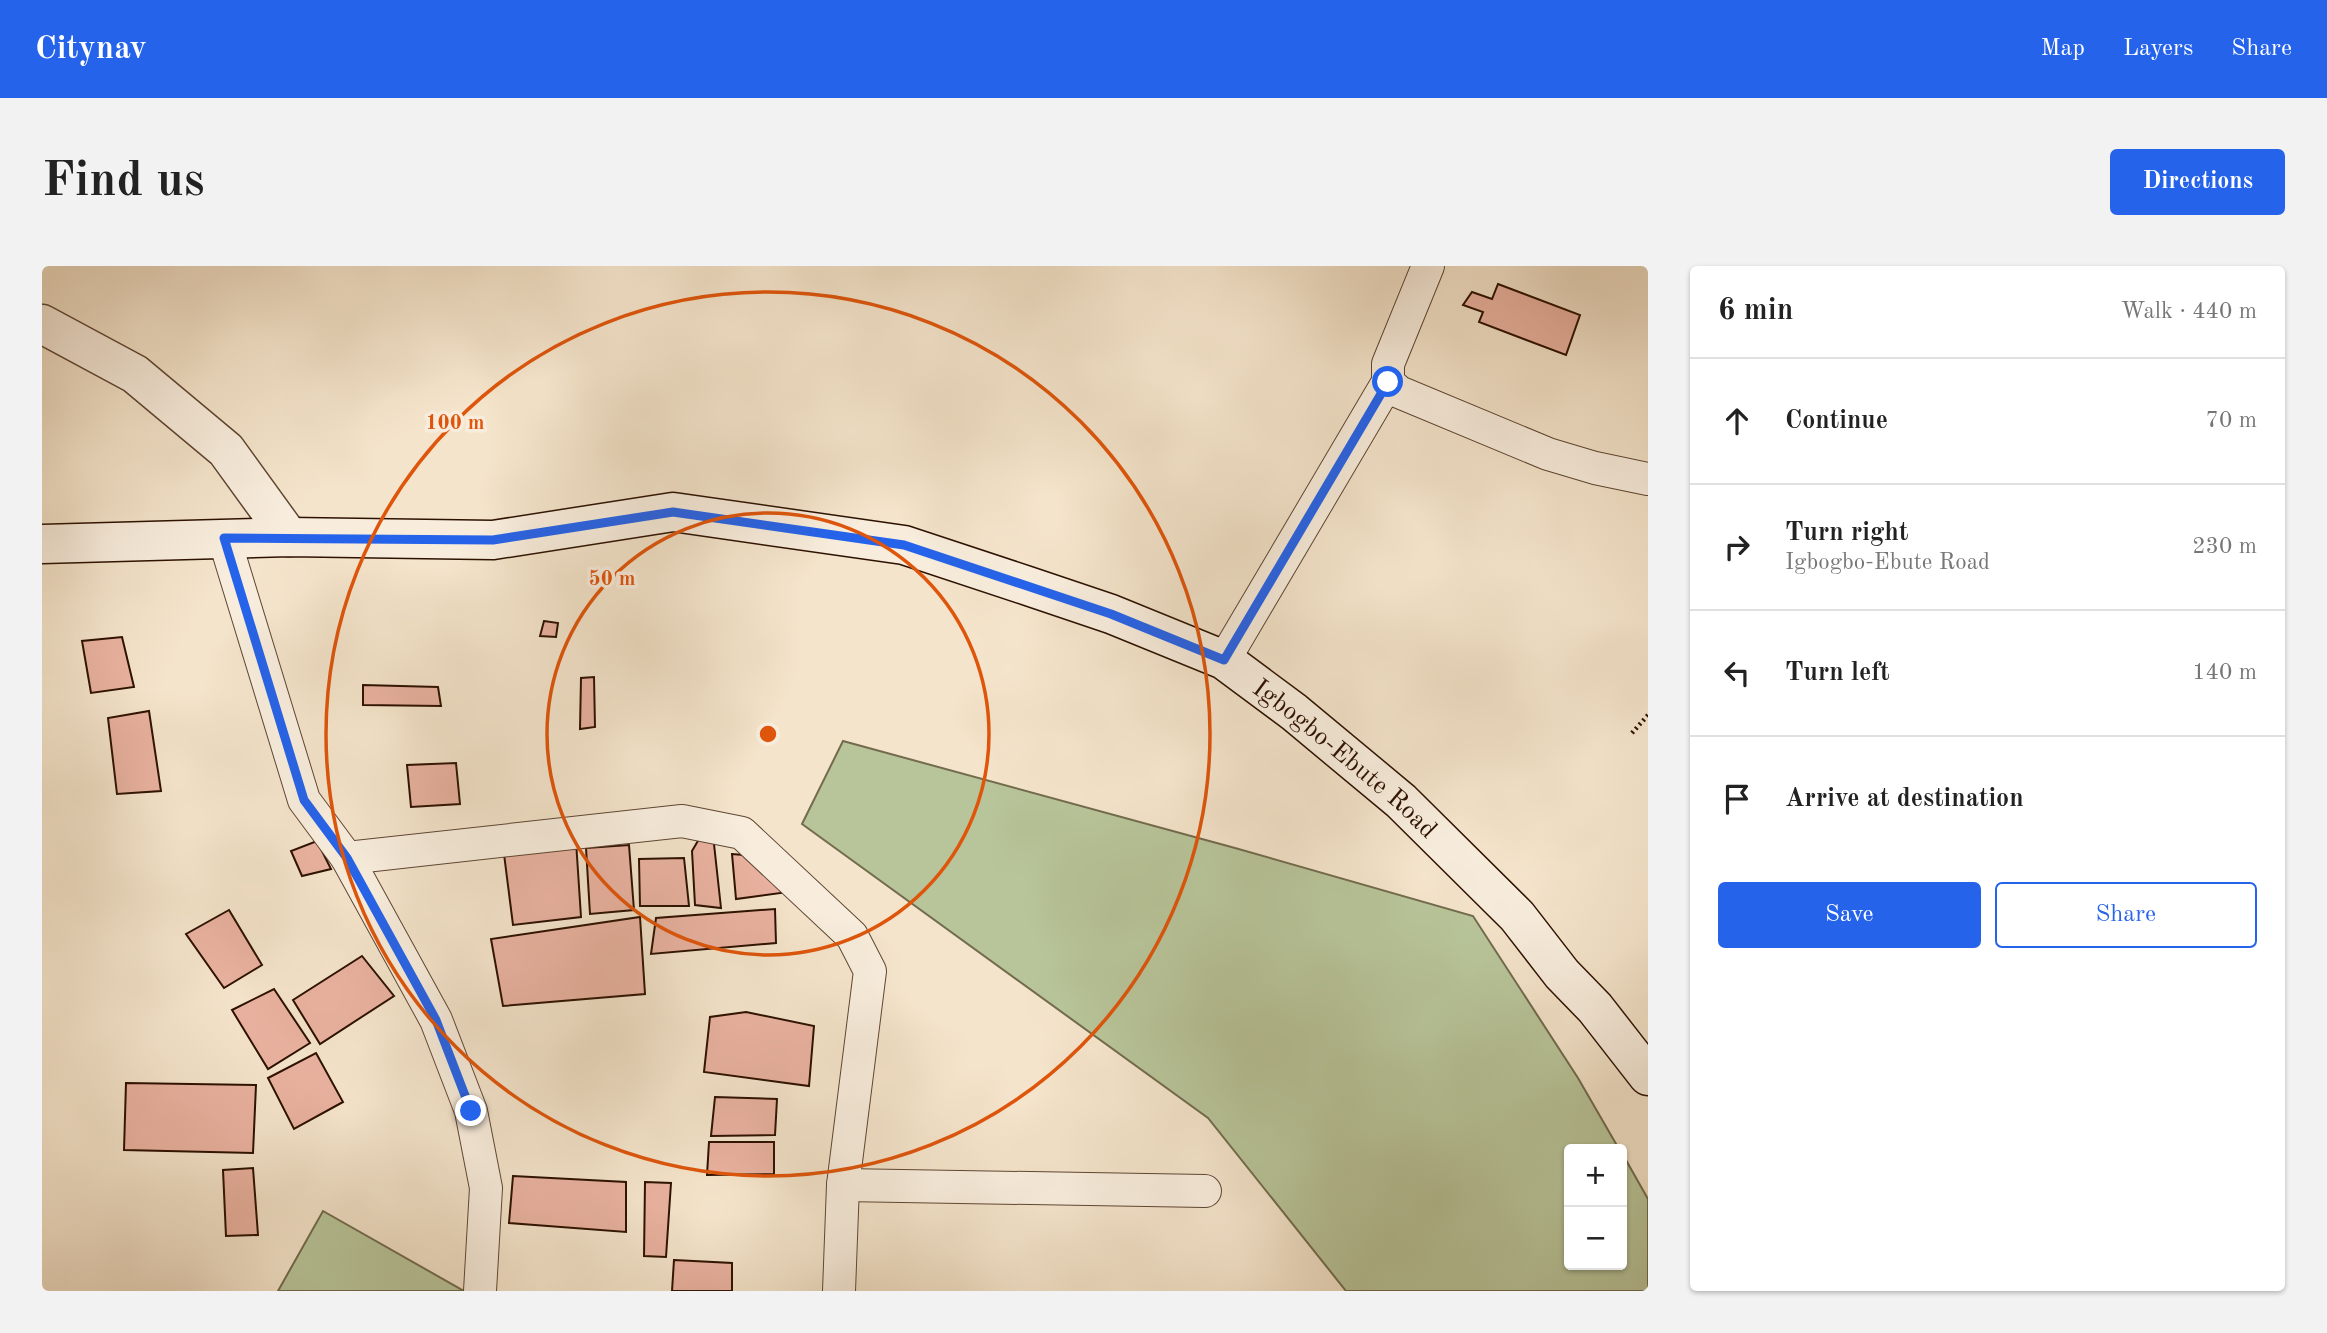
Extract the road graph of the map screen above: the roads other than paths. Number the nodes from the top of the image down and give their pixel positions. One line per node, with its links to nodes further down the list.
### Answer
1 (1428, 266): 3 (street)
2 (42, 324): 5 (main road)
3 (1388, 382): 4 (street); 8 (street)
4 (1648, 479)
5 (289, 537): 6 (main road, Igbogbo-Ebute Road); 8 (main road, Igbogbo-Ebute Road)
6 (224, 538): 7 (main road, Igbogbo-Ebute Road); 9 (street)
7 (42, 544)
8 (1224, 660): 10 (main road, Igbogbo-Ebute Road)
9 (347, 858): 11 (street); 13 (street)
10 (1648, 1076)
11 (843, 1185): 12 (street); 14 (street)
12 (1205, 1191)
13 (480, 1291)
14 (839, 1291)

